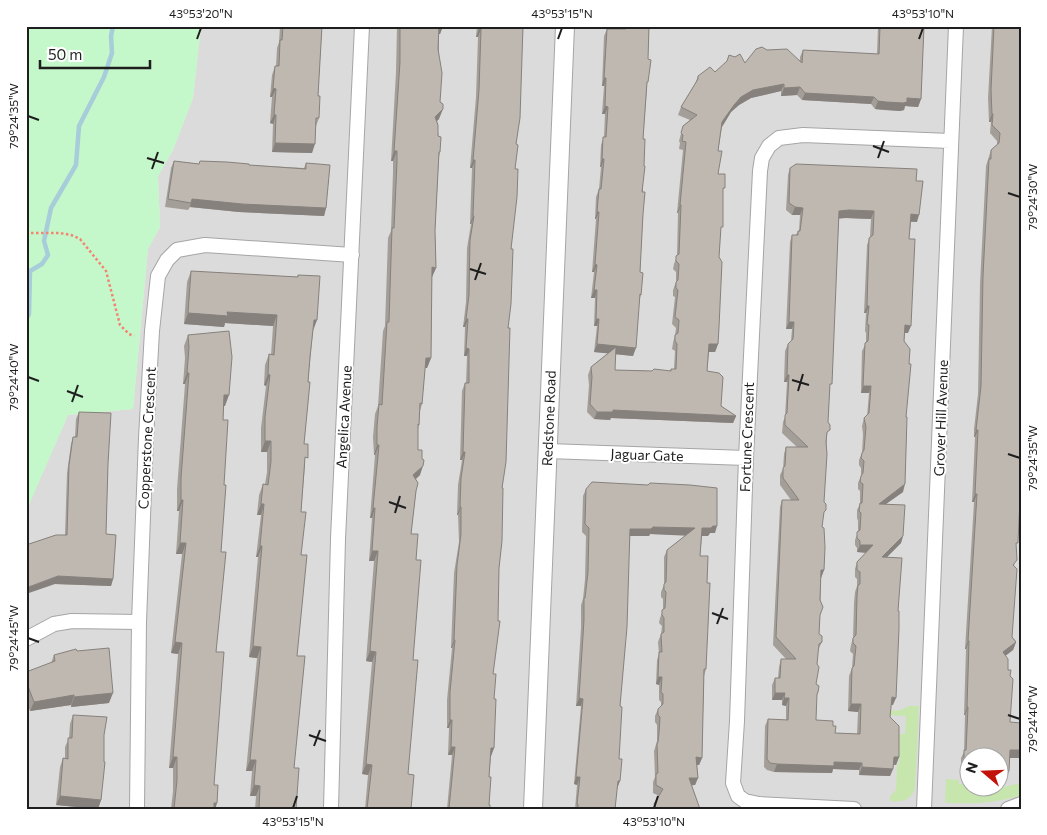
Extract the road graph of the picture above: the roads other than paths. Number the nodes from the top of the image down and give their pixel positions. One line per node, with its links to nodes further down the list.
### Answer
1 (362, 26): 5 (street, Angelica Avenue)
2 (565, 26): 6 (street, Redstone Road)
3 (956, 26): 4 (street, Grover Hill Avenue)
4 (950, 141): 7 (street, Fortune Crescent); 15 (street, Grover Hill Avenue)
5 (352, 255): 8 (street, Copperstone Crescent); 12 (street, Angelica Avenue)
6 (548, 451): 7 (street, Jaguar Gate); 13 (street, Redstone Road)
7 (746, 458): 14 (street, Fortune Crescent)
8 (139, 622): 9 (street); 11 (street, Copperstone Crescent)
9 (26, 639)
10 (1021, 804): 16 (street)
11 (137, 809)
12 (331, 809)
13 (533, 809)
14 (854, 809)
15 (924, 809)
16 (1008, 809)

